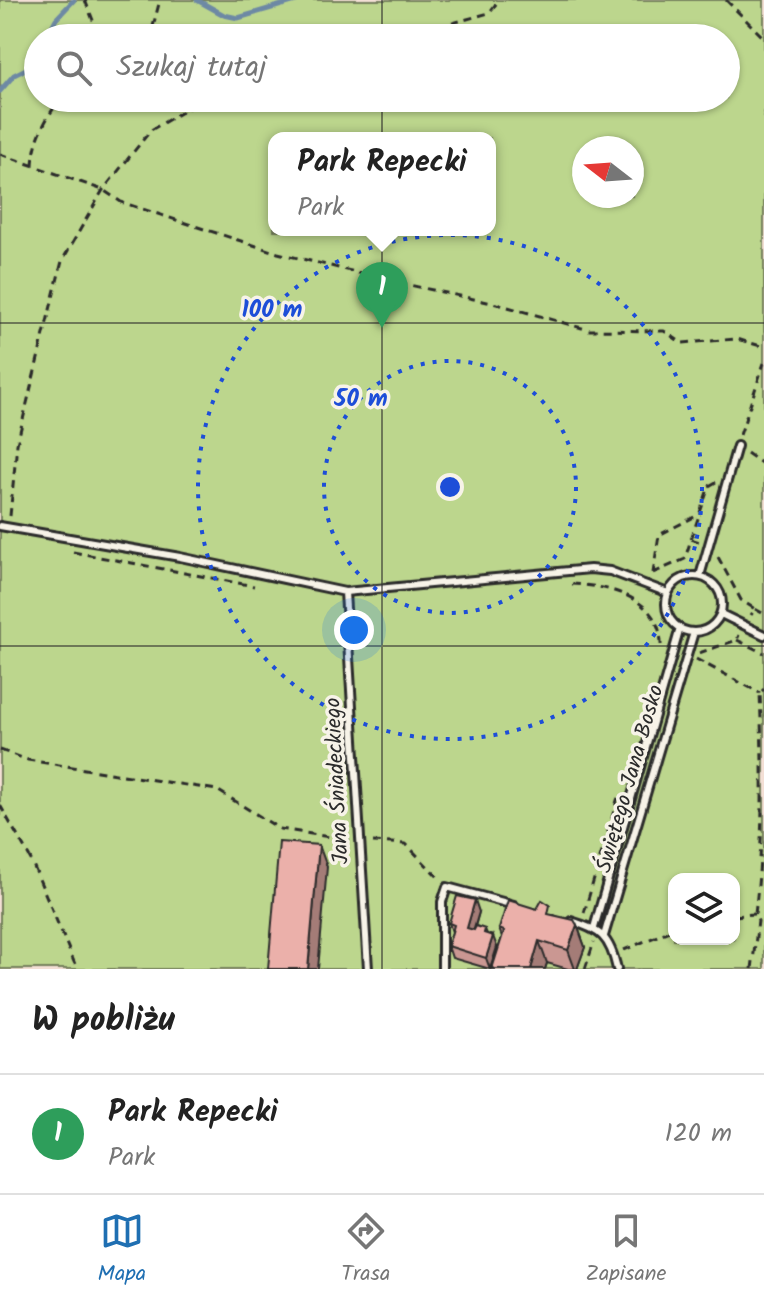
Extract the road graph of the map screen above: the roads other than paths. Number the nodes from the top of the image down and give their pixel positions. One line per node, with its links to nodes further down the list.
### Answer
1 (737, 446): 3 (lane)
2 (0, 526): 4 (lane)
3 (700, 576): 5 (lane); 6 (lane)
4 (345, 592): 5 (lane); 14 (lane, Jana Śniadeckiego)
5 (668, 593): 7 (lane)
6 (721, 614): 8 (lane); 9 (lane)
7 (680, 628): 8 (lane); 12 (lane, Świętego Jana Bosko)
8 (694, 632): 13 (lane, Świętego Jana Bosko)
9 (764, 635)
10 (521, 907): 15 (lane)
11 (566, 920): 12 (lane)
12 (596, 930): 13 (lane)
13 (604, 936): 16 (lane)
14 (368, 969)
15 (442, 969)
16 (617, 969)

